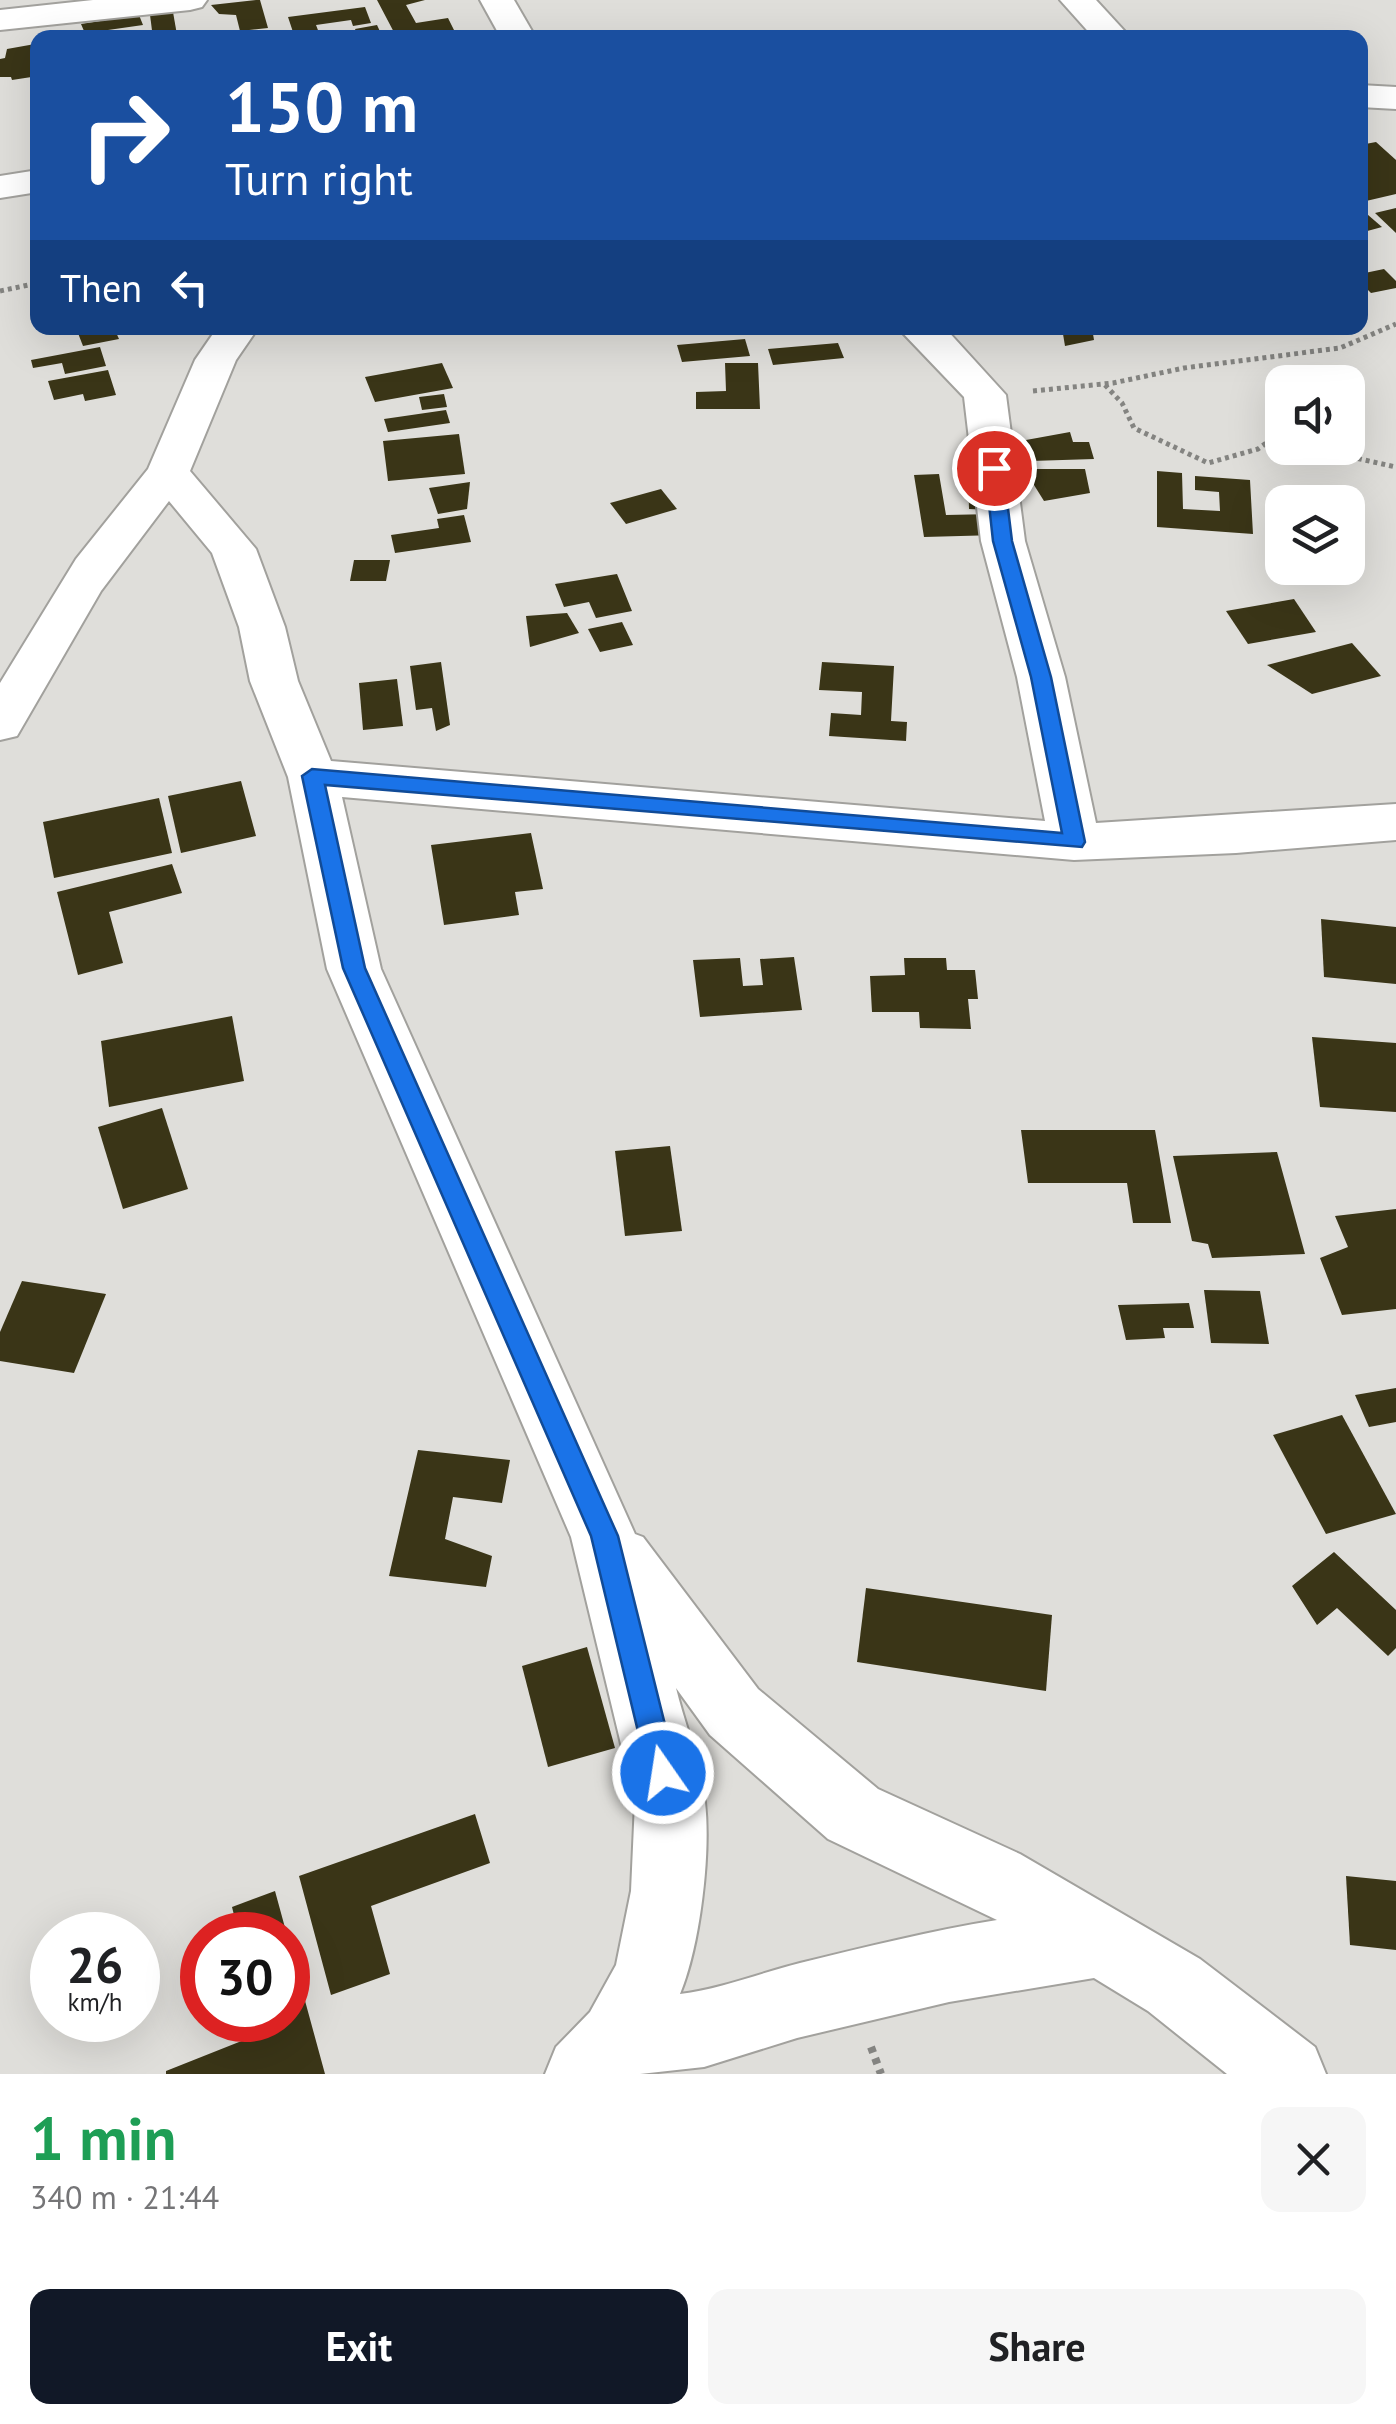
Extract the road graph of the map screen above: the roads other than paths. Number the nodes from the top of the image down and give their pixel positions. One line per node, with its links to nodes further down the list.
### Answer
1 (190, 0): 4 (street)
2 (497, 0): 5 (street)
3 (1077, 0): 6 (street)
4 (0, 20)
5 (514, 30)
6 (1106, 30)
7 (1368, 96): 8 (street)
8 (1396, 98)
9 (30, 182): 10 (street)
10 (0, 187)
11 (232, 335): 13 (street)
12 (928, 335): 17 (street)
13 (168, 472): 14 (street); 15 (street)
14 (0, 724)
15 (312, 776): 17 (street); 18 (street)
16 (1396, 822): 17 (street)
17 (1074, 842)
18 (604, 1536): 19 (street); 20 (street)
19 (1100, 1940): 20 (street); 21 (street)
20 (600, 2057)
21 (1288, 2074)

